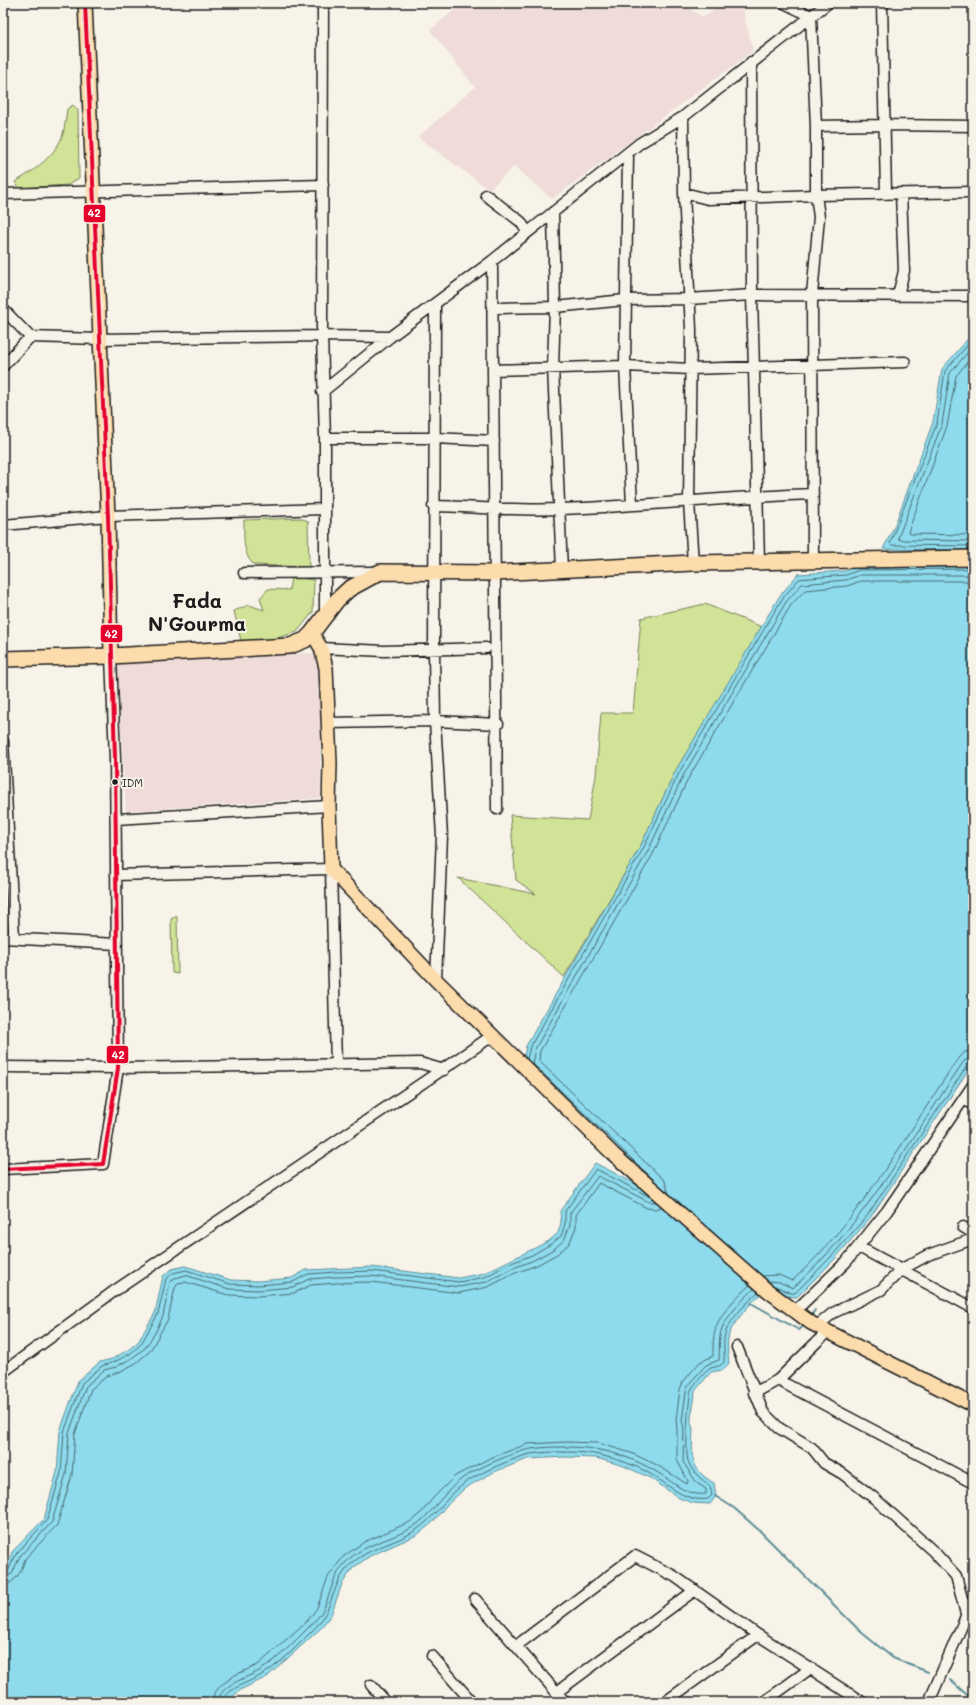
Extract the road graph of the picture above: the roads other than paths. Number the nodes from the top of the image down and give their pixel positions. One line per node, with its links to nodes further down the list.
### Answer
1 (85, 3): 14 (main road)
2 (322, 3): 13 (street)
3 (784, 3): 6 (street)
4 (828, 3): 6 (street)
5 (882, 3): 9 (street)
6 (811, 16): 7 (street); 10 (street)
7 (751, 62): 8 (street); 22 (street)
8 (683, 117): 12 (street); 16 (street)
9 (884, 125): 10 (street); 11 (street); 19 (street)
10 (816, 126): 20 (street)
11 (973, 126)
12 (628, 153): 23 (street); 31 (street)
13 (323, 185): 14 (street); 36 (street)
14 (93, 192): 18 (street); 39 (main road)
15 (973, 192): 17 (street)
16 (684, 193): 22 (street); 30 (street)
17 (901, 193): 19 (street); 27 (street)
18 (3, 194)
19 (886, 194): 20 (street)
20 (816, 195): 22 (street); 26 (street)
21 (486, 196): 24 (street)
22 (752, 197): 28 (street)
23 (553, 212): 24 (street); 33 (street)
24 (527, 232): 25 (street)
25 (492, 261): 32 (street); 34 (street)
26 (812, 295): 27 (street); 28 (street); 41 (street)
27 (898, 295): 29 (street)
28 (752, 296): 30 (street); 45 (street)
29 (973, 296)
30 (688, 299): 31 (street); 46 (street)
31 (625, 300): 33 (street); 43 (street)
32 (435, 305): 38 (street); 50 (street)
33 (556, 307): 34 (street); 44 (street)
34 (492, 308): 47 (street)
35 (3, 309): 37 (street)
36 (322, 336): 38 (street); 39 (street); 48 (street)
37 (30, 337): 39 (street); 42 (street)
38 (390, 337): 48 (street)
39 (99, 339): 60 (main road)
40 (905, 362): 41 (street)
41 (812, 364): 45 (street); 52 (street)
42 (3, 366)
43 (625, 366): 44 (street); 46 (street); 55 (street)
44 (553, 367): 47 (street); 59 (street)
45 (754, 367): 46 (street); 53 (street)
46 (691, 369): 54 (street)
47 (493, 370): 51 (street)
48 (322, 392): 49 (street)
49 (324, 438): 50 (street); 58 (street)
50 (435, 438): 51 (street); 56 (street)
51 (494, 441): 57 (street)
52 (813, 494): 53 (street); 63 (street)
53 (757, 496): 54 (street); 64 (street)
54 (690, 502): 55 (street); 65 (street)
55 (632, 504): 59 (street)
56 (433, 506): 57 (street); 70 (street)
57 (496, 508): 59 (street); 71 (street)
58 (324, 509): 60 (street); 69 (street)
59 (560, 509): 66 (street)
60 (108, 516): 61 (street); 77 (main road)
61 (3, 526)
62 (973, 558): 63 (highway)
63 (813, 560): 64 (highway)
64 (758, 561): 65 (highway)
65 (693, 563): 66 (highway)
66 (562, 570): 71 (highway)
67 (380, 572): 69 (street); 70 (highway); 72 (highway)
68 (244, 573): 69 (street)
69 (326, 573): 72 (street)
70 (435, 573): 71 (highway); 76 (street)
71 (494, 574): 81 (street)
72 (325, 615): 73 (highway)
73 (312, 633): 74 (main road); 77 (highway)
74 (320, 648): 76 (street); 80 (main road)
75 (486, 648): 76 (street)
76 (434, 650): 79 (street)
77 (111, 656): 78 (highway); 85 (street)
78 (3, 659)
79 (435, 721): 80 (street); 81 (street); 91 (street)
80 (328, 723): 83 (main road)
81 (498, 724): 84 (street)
82 (3, 741): 89 (street)
83 (329, 806): 85 (street); 86 (main road)
84 (497, 809)
85 (116, 819): 87 (street)
86 (331, 868): 87 (street); 91 (main road); 93 (street)
87 (116, 876): 90 (street)
88 (3, 938): 89 (street)
89 (14, 938): 90 (street)
90 (117, 944): 95 (street)
91 (436, 980): 92 (main road)
92 (492, 1036): 96 (street); 107 (main road)
93 (336, 1065): 95 (street); 96 (street)
94 (3, 1067): 95 (street)
95 (118, 1068): 100 (street)
96 (444, 1070): 109 (street)
97 (973, 1084): 98 (street)
98 (963, 1100): 99 (street); 104 (street)
99 (973, 1105)
100 (3, 1169)
101 (962, 1227): 102 (street)
102 (973, 1233)
103 (973, 1239): 105 (street)
104 (859, 1247): 105 (street); 107 (street)
105 (902, 1269): 106 (street); 107 (street)
106 (973, 1308)
107 (811, 1322): 110 (street); 112 (main road)
108 (737, 1347): 111 (street)
109 (3, 1372)
110 (778, 1380): 111 (street); 113 (street)
111 (754, 1393): 117 (street)
112 (973, 1405)
113 (973, 1483)
114 (695, 1590): 118 (street); 119 (street); 123 (street)
115 (475, 1599): 119 (street)
116 (973, 1600): 117 (street)
117 (966, 1614): 130 (street)
118 (758, 1635): 121 (street); 127 (street)
119 (516, 1646): 123 (street)
120 (432, 1656): 125 (street)
121 (811, 1668): 128 (street); 129 (street)
122 (371, 1685): 124 (street)
123 (557, 1692): 126 (street)
124 (386, 1702)
125 (472, 1702)
126 (565, 1702)
127 (665, 1702)
128 (764, 1702)
129 (862, 1702)
130 (929, 1702)

